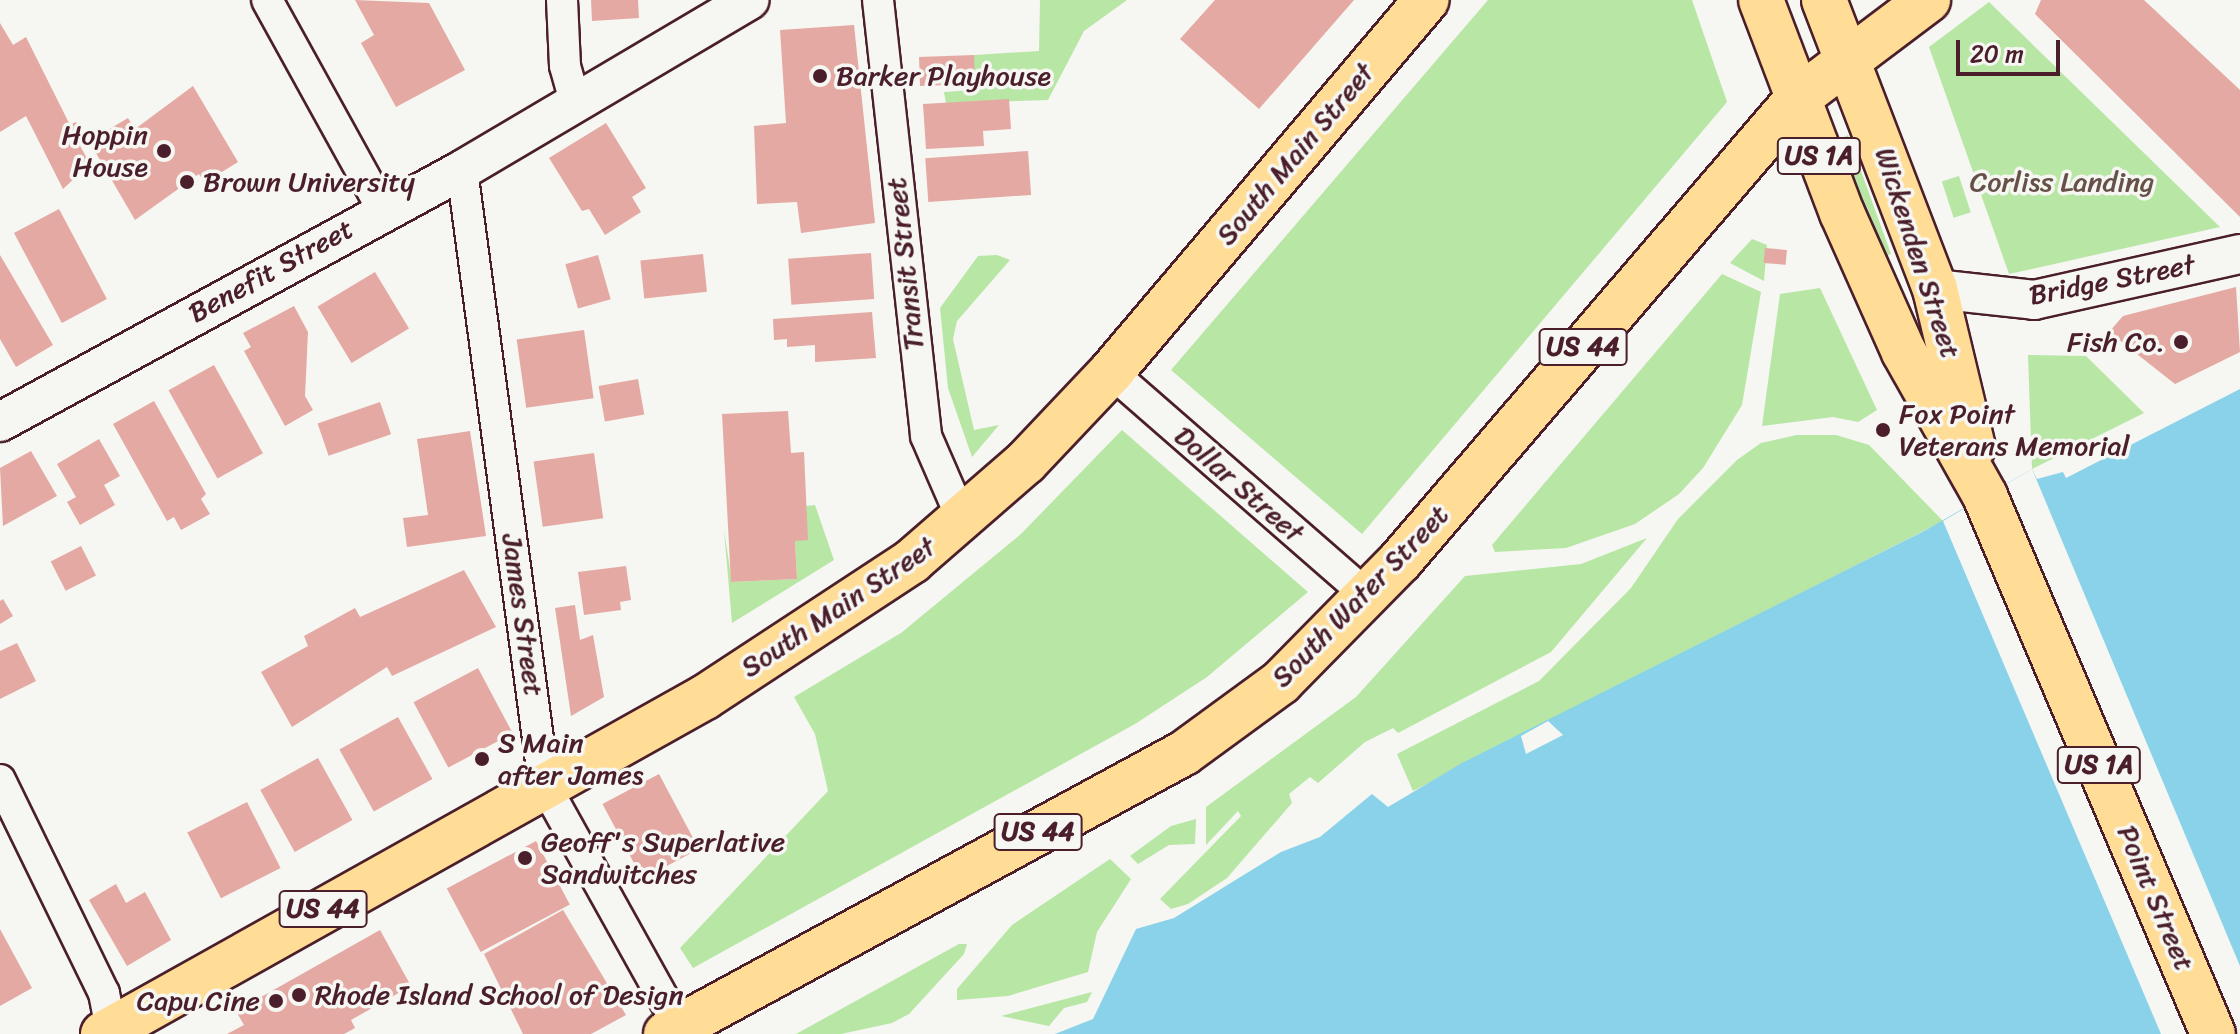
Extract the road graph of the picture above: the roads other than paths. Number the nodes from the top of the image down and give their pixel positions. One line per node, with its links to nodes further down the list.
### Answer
1 (267, 0): 13 (street)
2 (562, 0): 11 (street)
3 (749, 0): 11 (street, Benefit Street)
4 (878, 0): 19 (street, Transit Street)
5 (1427, 0): 16 (main road, South Main Street / US 44)
6 (1761, 0): 10 (main road, Wickenden Street / US 1A)
7 (1824, 0): 9 (main road, Wickenden Street)
8 (1928, 0): 9 (main road, South Water Street)
9 (1847, 61): 10 (main road, South Water Street / US 44); 15 (main road, Wickenden Street / US 1A)
10 (1798, 98): 18 (main road, Wickenden Street / US 1A); 20 (main road, South Water Street / US 44)
11 (576, 105): 12 (street, Benefit Street)
12 (462, 170): 13 (street, Benefit Street); 22 (street, James Street)
13 (383, 210): 17 (street, Benefit Street)
14 (2240, 254): 15 (street, Bridge Street)
15 (1935, 289): 18 (main road, Wickenden Street / US 1A)
16 (1111, 372): 19 (main road, South Main Street / US 44); 20 (street, Dollar Street)
17 (0, 422)
18 (1985, 496): 25 (main road, Point Street / US 1A)
19 (963, 521): 22 (main road, South Main Street / US 44)
20 (1367, 595): 23 (main road, South Water Street / US 44)
21 (0, 780): 24 (street)
22 (544, 784): 23 (street, James Street); 24 (main road, South Main Street / US 44)
23 (673, 1030)
24 (109, 1033)
25 (2213, 1034)

